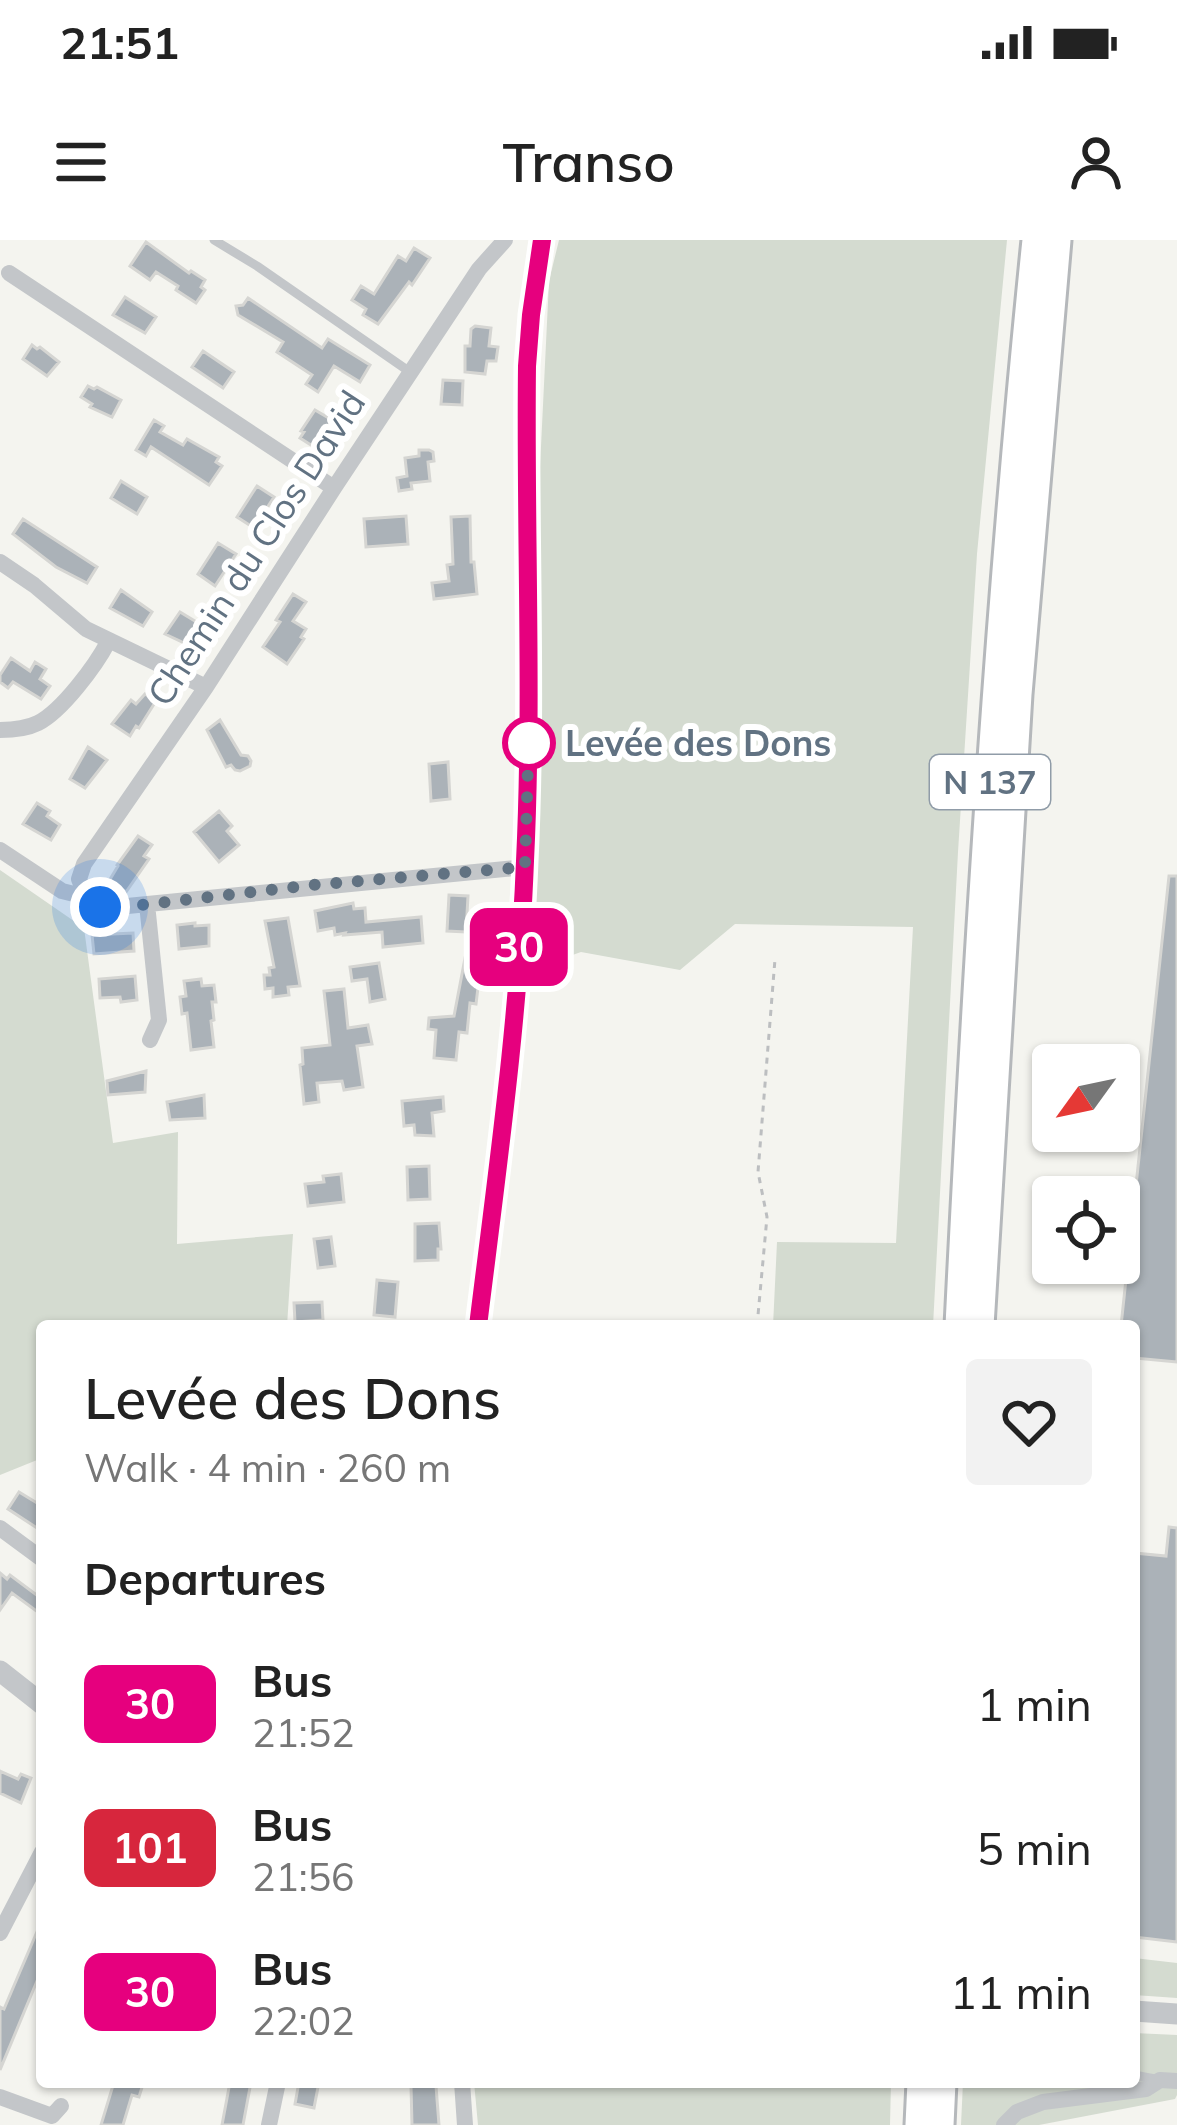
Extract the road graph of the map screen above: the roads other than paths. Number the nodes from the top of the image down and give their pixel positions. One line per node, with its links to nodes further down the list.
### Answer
1 (214, 240): 7 (lane)
2 (505, 240): 7 (street, Chemin du Clos David)
3 (542, 240): 14 (street)
4 (1036, 240): 19 (highway, N 137)
5 (1057, 240): 20 (highway, N 137)
6 (10, 273): 8 (street)
7 (410, 372): 8 (street, Chemin du Clos David)
8 (334, 488): 11 (street, Chemin du Clos David)
9 (0, 562): 10 (street)
10 (108, 642): 11 (street); 12 (street)
11 (206, 687): 15 (street, Chemin du Clos David)
12 (0, 730)
13 (0, 850): 15 (street)
14 (525, 867): 16 (street); 18 (street)
15 (86, 897): 16 (street)
16 (147, 904): 17 (street)
17 (150, 1040)
18 (479, 1320)
19 (958, 1320)
20 (980, 1320)
21 (0, 1528): 22 (street)
22 (36, 1555)
23 (0, 1671): 24 (street)
24 (36, 1699)
25 (36, 1864): 26 (street)
26 (0, 1933)
27 (1140, 2011): 28 (street)
28 (1177, 2014)
29 (1169, 2081): 40 (street)
30 (277, 2088): 36 (street)
31 (464, 2088): 37 (street)
32 (921, 2088): 38 (highway)
33 (943, 2088): 39 (highway)
34 (0, 2097): 35 (street)
35 (62, 2106)
36 (269, 2125)
37 (464, 2125)
38 (919, 2125)
39 (940, 2125)
40 (1004, 2125)

